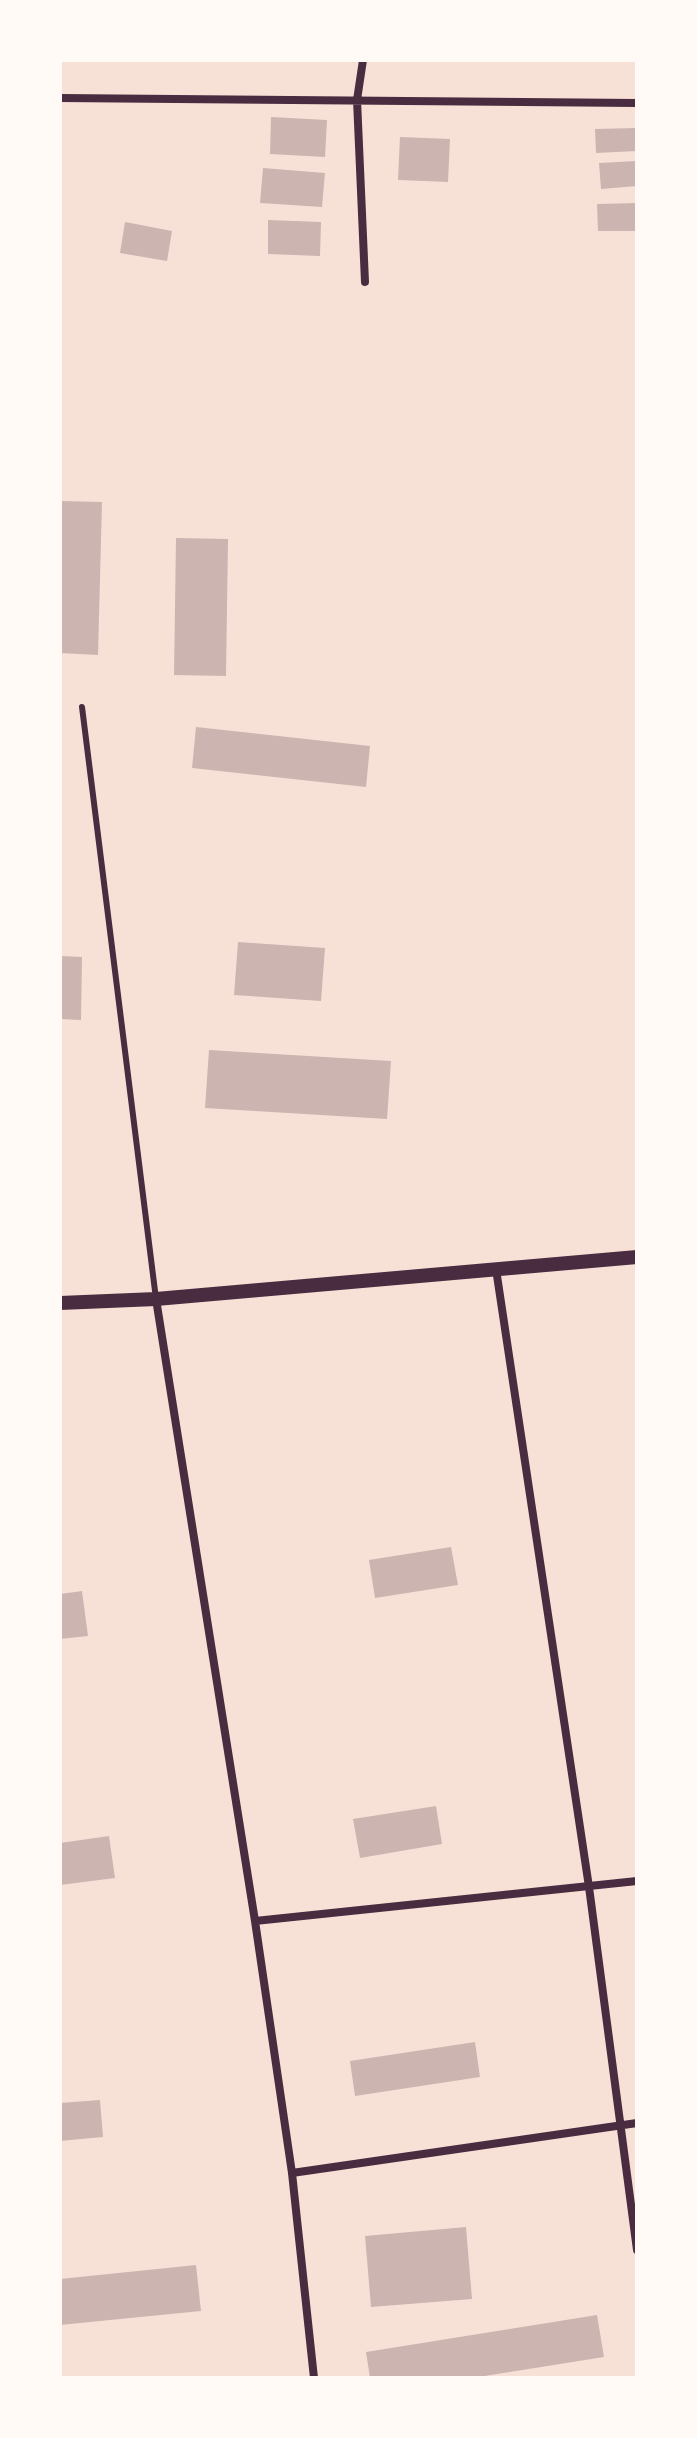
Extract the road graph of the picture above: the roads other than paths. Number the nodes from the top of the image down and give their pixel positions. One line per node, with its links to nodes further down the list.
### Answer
1 (363, 60): 3 (street)
2 (60, 98): 3 (street)
3 (357, 100): 4 (street); 5 (street)
4 (637, 103)
5 (365, 282)
6 (82, 707): 9 (lane)
7 (637, 1257): 8 (street)
8 (496, 1269): 9 (street); 12 (street)
9 (156, 1299): 10 (street); 13 (street)
10 (60, 1303)
11 (637, 1881): 12 (street)
12 (589, 1887): 13 (street); 15 (street)
13 (255, 1921): 16 (street)
14 (637, 2123): 15 (street)
15 (621, 2125): 16 (street); 17 (street)
16 (292, 2173): 18 (street)
17 (637, 2250)
18 (314, 2378)

